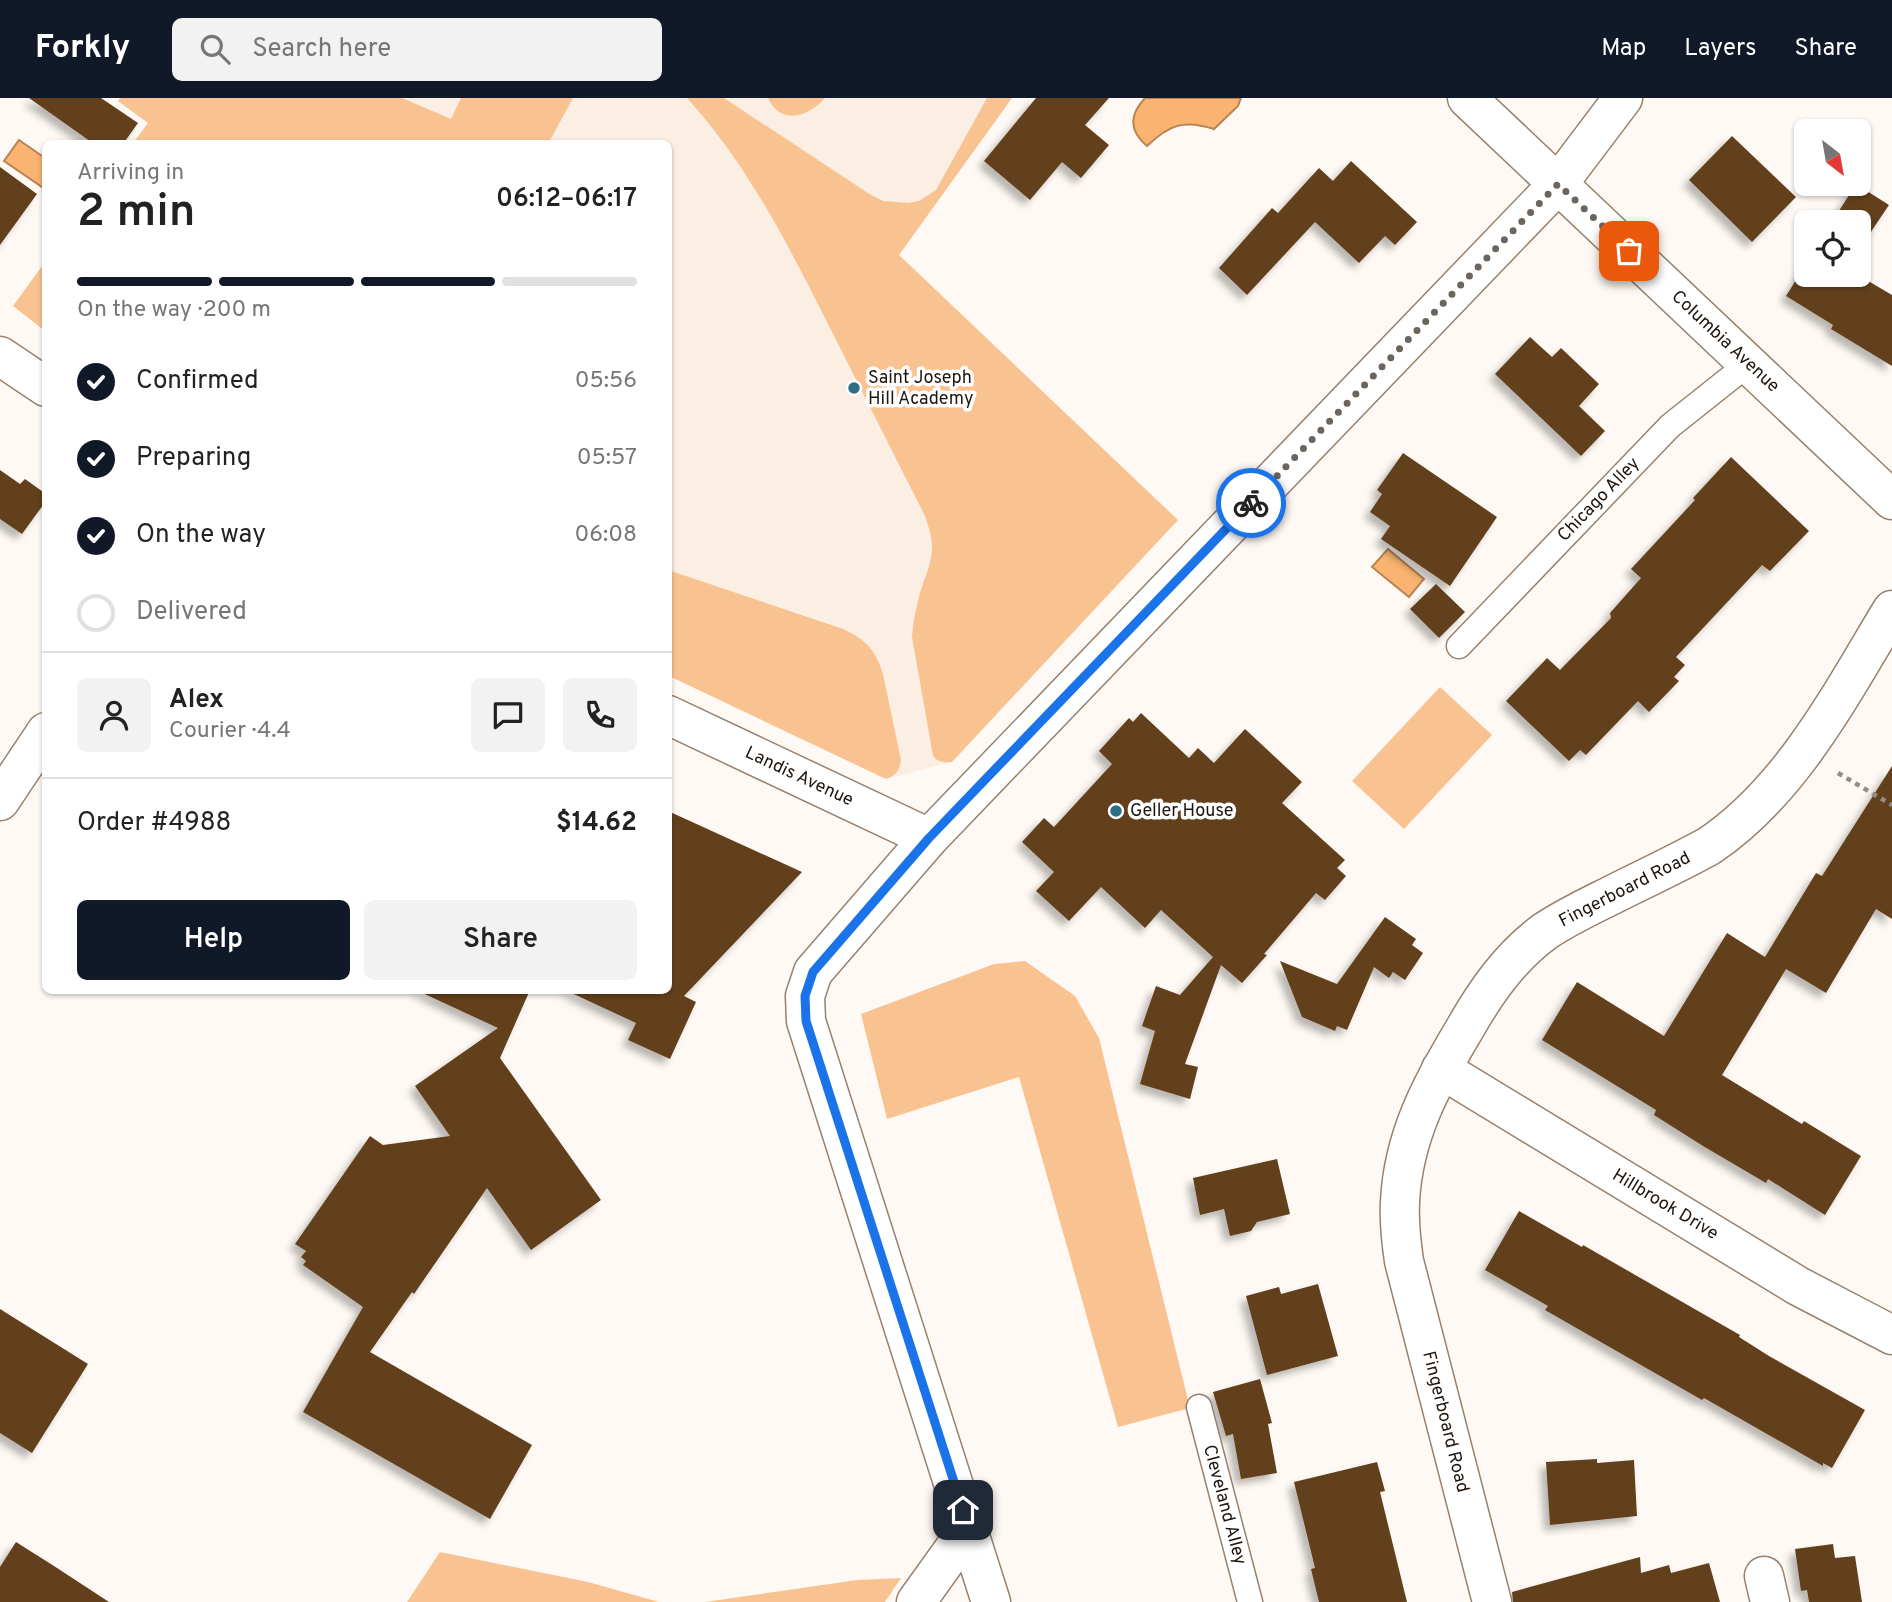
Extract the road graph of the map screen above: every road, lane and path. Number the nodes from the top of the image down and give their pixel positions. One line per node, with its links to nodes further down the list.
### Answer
1 (1467, 98): 3 (street, Columbia Avenue)
2 (1623, 98): 3 (street)
3 (1558, 184): 5 (street, Columbia Avenue); 15 (street)
4 (0, 356): 6 (street)
5 (1748, 364): 7 (street, Columbia Avenue); 9 (lane, Chicago Alley)
6 (42, 384)
7 (1892, 500)
8 (1892, 610): 16 (street, Fingerboard Road)
9 (1459, 646)
10 (672, 717): 15 (street, Landis Avenue)
11 (42, 738): 13 (street)
12 (1838, 773): 14 (path)
13 (0, 801)
14 (1892, 805)
15 (929, 838): 19 (street)
16 (1441, 1069): 17 (street, Hillbrook Drive); 23 (street, Fingerboard Road)
17 (1892, 1335)
18 (1199, 1407): 22 (lane, Cleveland Alley)
19 (969, 1528): 20 (street); 21 (street)
20 (916, 1602)
21 (991, 1602)
22 (1250, 1602)
23 (1492, 1602)

